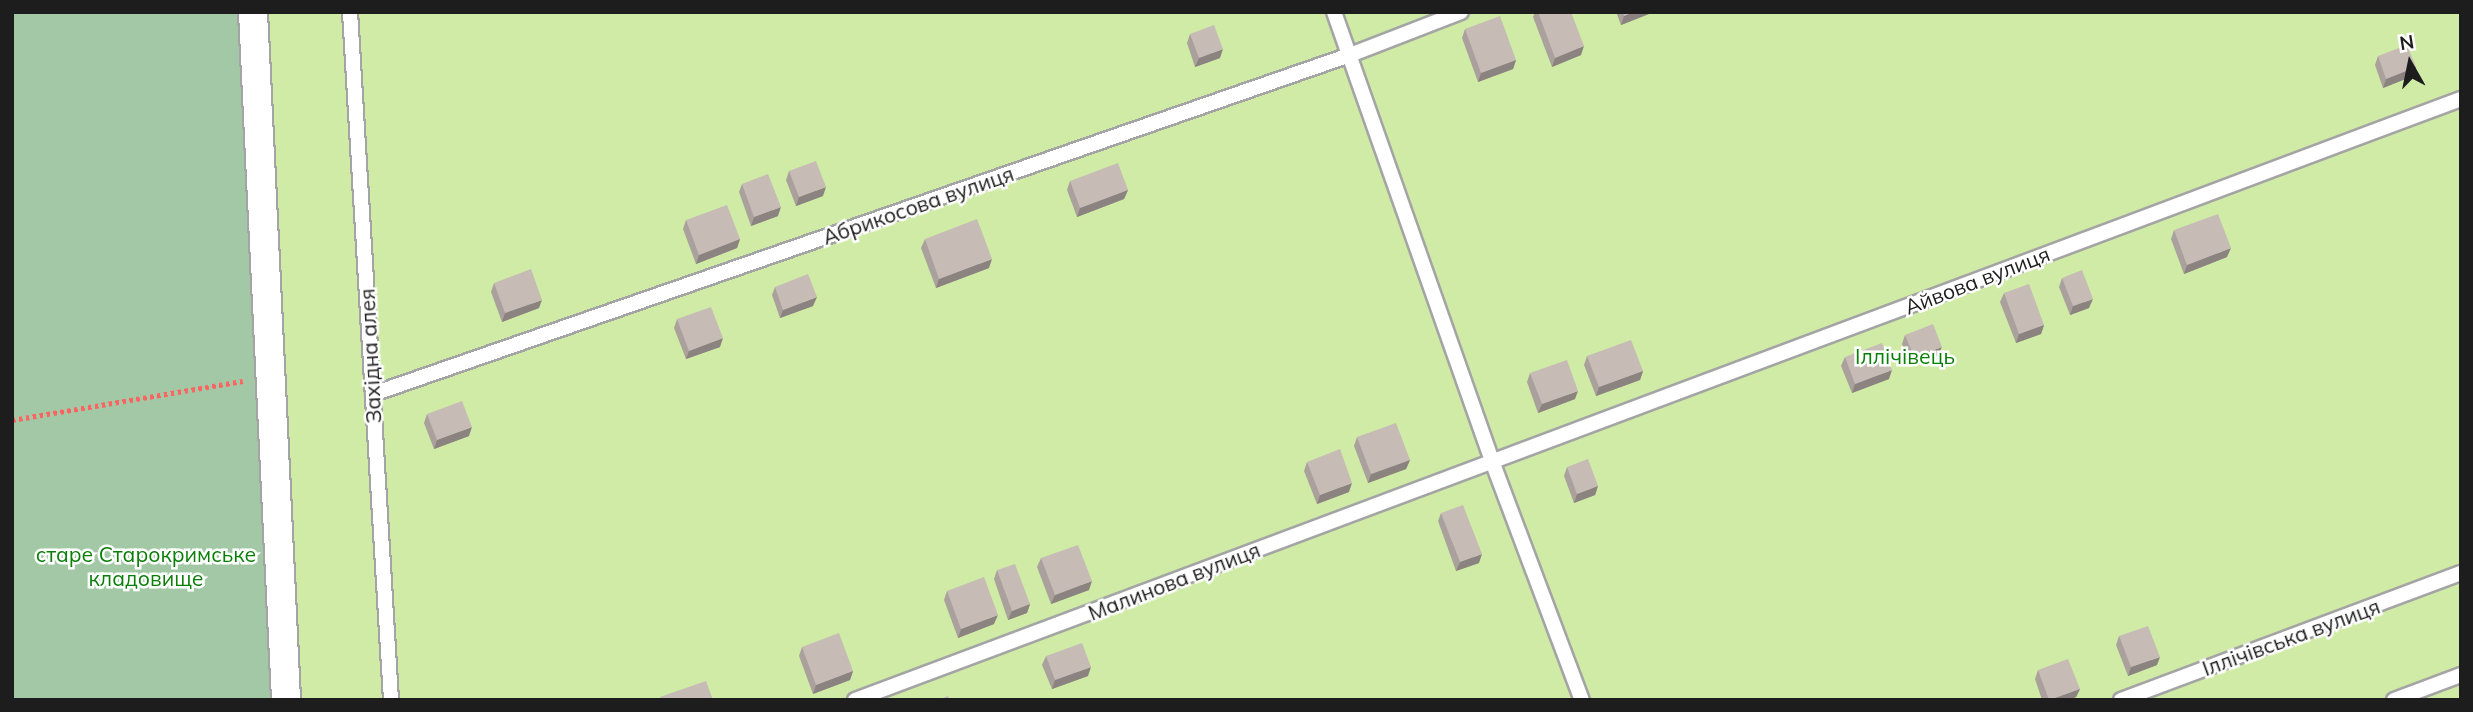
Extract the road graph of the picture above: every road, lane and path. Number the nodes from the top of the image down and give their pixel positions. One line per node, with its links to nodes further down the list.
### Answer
1 (253, 12): 7 (street)
2 (350, 12): 8 (lane, Західна алея)
3 (1334, 12): 5 (lane)
4 (1461, 12): 5 (lane, Абрикосова вулиця)
5 (1350, 55): 8 (lane, Абрикосова вулиця); 10 (lane)
6 (2461, 99): 10 (lane, Айвова вулиця)
7 (269, 376): 9 (path); 13 (street)
8 (373, 394): 14 (lane, Західна алея)
9 (12, 420)
10 (1492, 461): 15 (lane, Малинова вулиця); 16 (lane)
11 (2461, 573): 17 (lane, Іллічівська вулиця)
12 (2461, 675): 18 (lane)
13 (286, 700)
14 (390, 700)
15 (855, 700)
16 (1582, 700)
17 (2121, 700)
18 (2394, 700)

